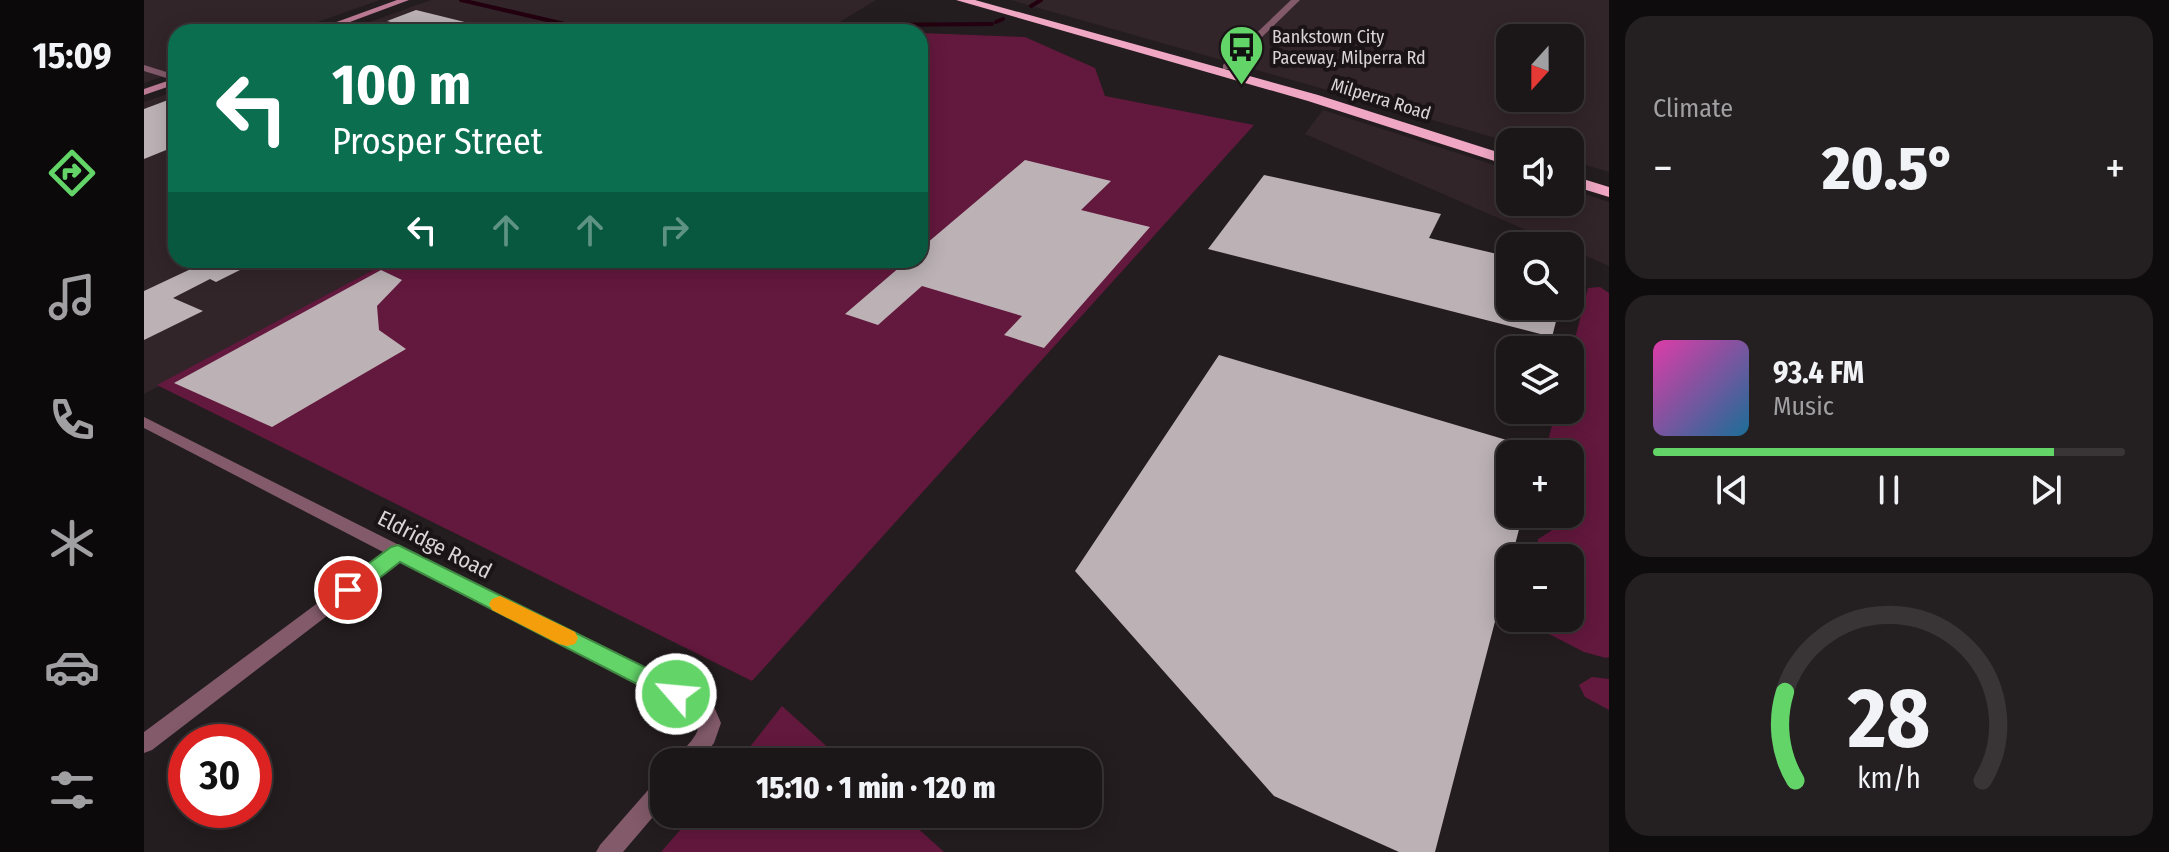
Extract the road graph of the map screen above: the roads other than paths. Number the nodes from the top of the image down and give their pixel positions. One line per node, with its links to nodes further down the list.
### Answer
1 (405, 0): 5 (main road)
2 (962, 0): 12 (highway, Milperra Road)
3 (983, 0): 6 (highway, Milperra Road)
4 (1296, 0): 6 (street)
5 (337, 24)
6 (1226, 67): 11 (highway, Milperra Road)
7 (144, 68): 8 (street)
8 (168, 76)
9 (168, 82): 10 (main road)
10 (144, 92)
11 (1496, 148)
12 (1496, 157)
13 (1584, 175): 14 (highway)
14 (1609, 183)
15 (1584, 184): 16 (highway)
16 (1609, 192)
17 (144, 422): 18 (street, Eldridge Road)
18 (398, 552): 19 (street); 20 (street, Eldridge Road)
19 (144, 744)
20 (697, 748)
21 (650, 804): 22 (street)
22 (608, 852)

